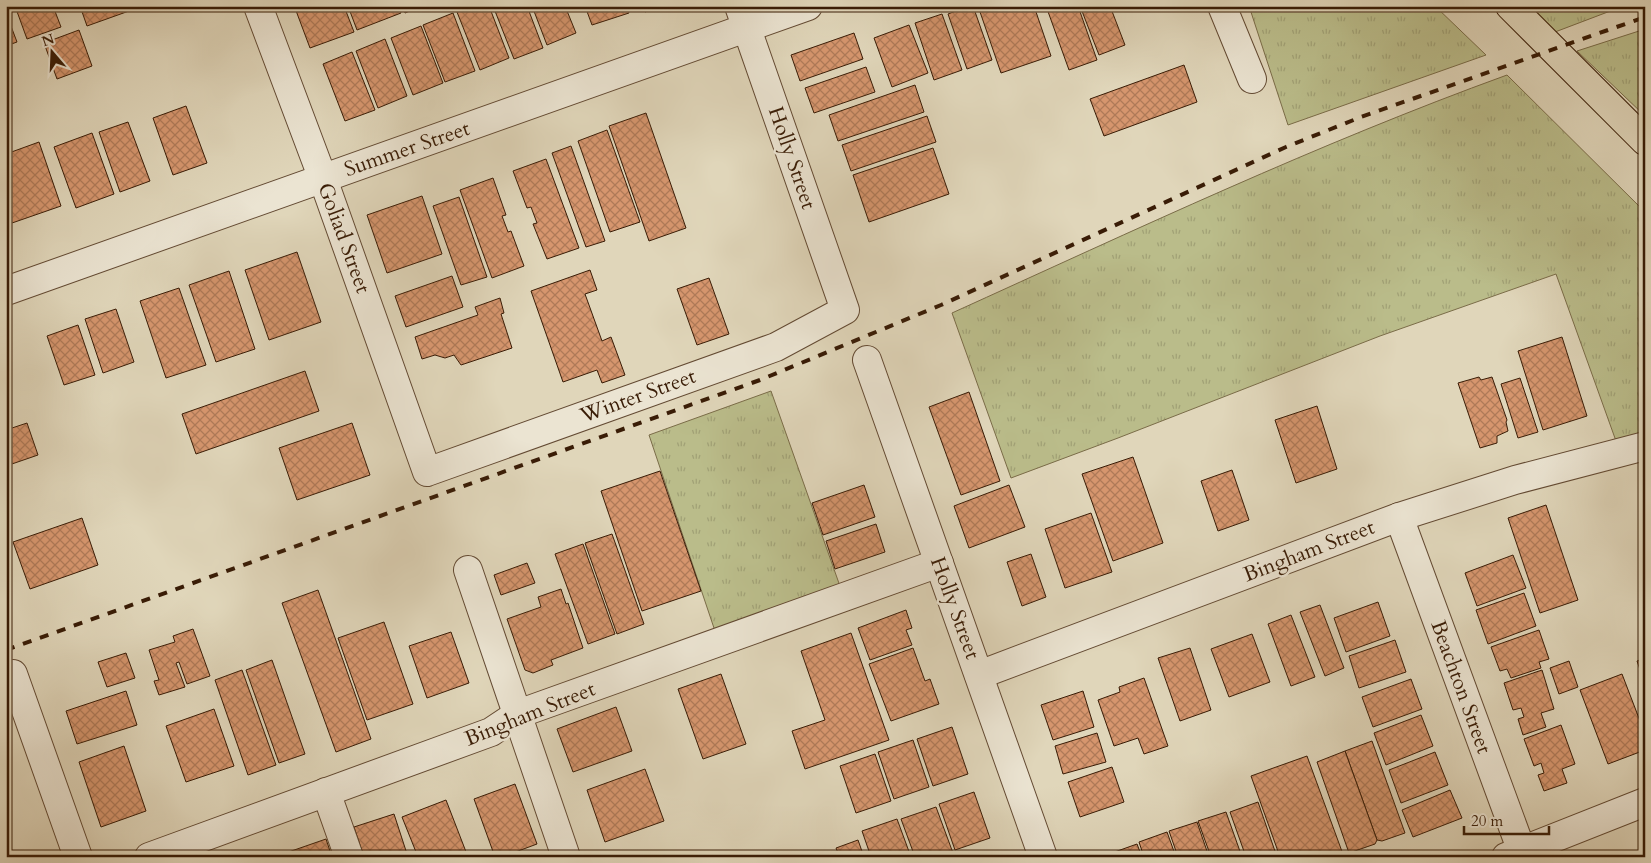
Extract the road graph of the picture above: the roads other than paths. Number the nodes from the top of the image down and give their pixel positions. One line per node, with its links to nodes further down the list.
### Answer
1 (258, 6): 8 (street, Goliad Street)
2 (808, 6): 5 (street, Summer Street)
3 (1222, 6): 6 (street)
4 (1510, 6): 7 (highway)
5 (743, 17): 8 (street, Summer Street); 10 (street, Holly Street)
6 (1252, 79)
7 (1645, 141)
8 (323, 179): 9 (street, Summer Street); 13 (street, Goliad Street)
9 (6, 290)
10 (845, 310): 13 (street, Winter Street)
11 (867, 360): 15 (street, Holly Street)
12 (1645, 446): 14 (street, Bingham Street)
13 (427, 472)
14 (1399, 517): 18 (street, Bingham Street); 22 (street, Beachton Street)
15 (939, 564): 18 (street, Holly Street); 19 (street, Bingham Street)
16 (468, 570): 19 (street)
17 (10, 675): 23 (street)
18 (979, 675): 27 (street, Holly Street)
19 (518, 714): 20 (street, Bingham Street); 26 (street)
20 (326, 792): 24 (street, Bingham Street); 25 (street)
21 (1645, 802): 22 (street)
22 (1517, 855)
23 (78, 857)
24 (149, 857)
25 (349, 857)
26 (566, 857)
27 (1043, 857)

